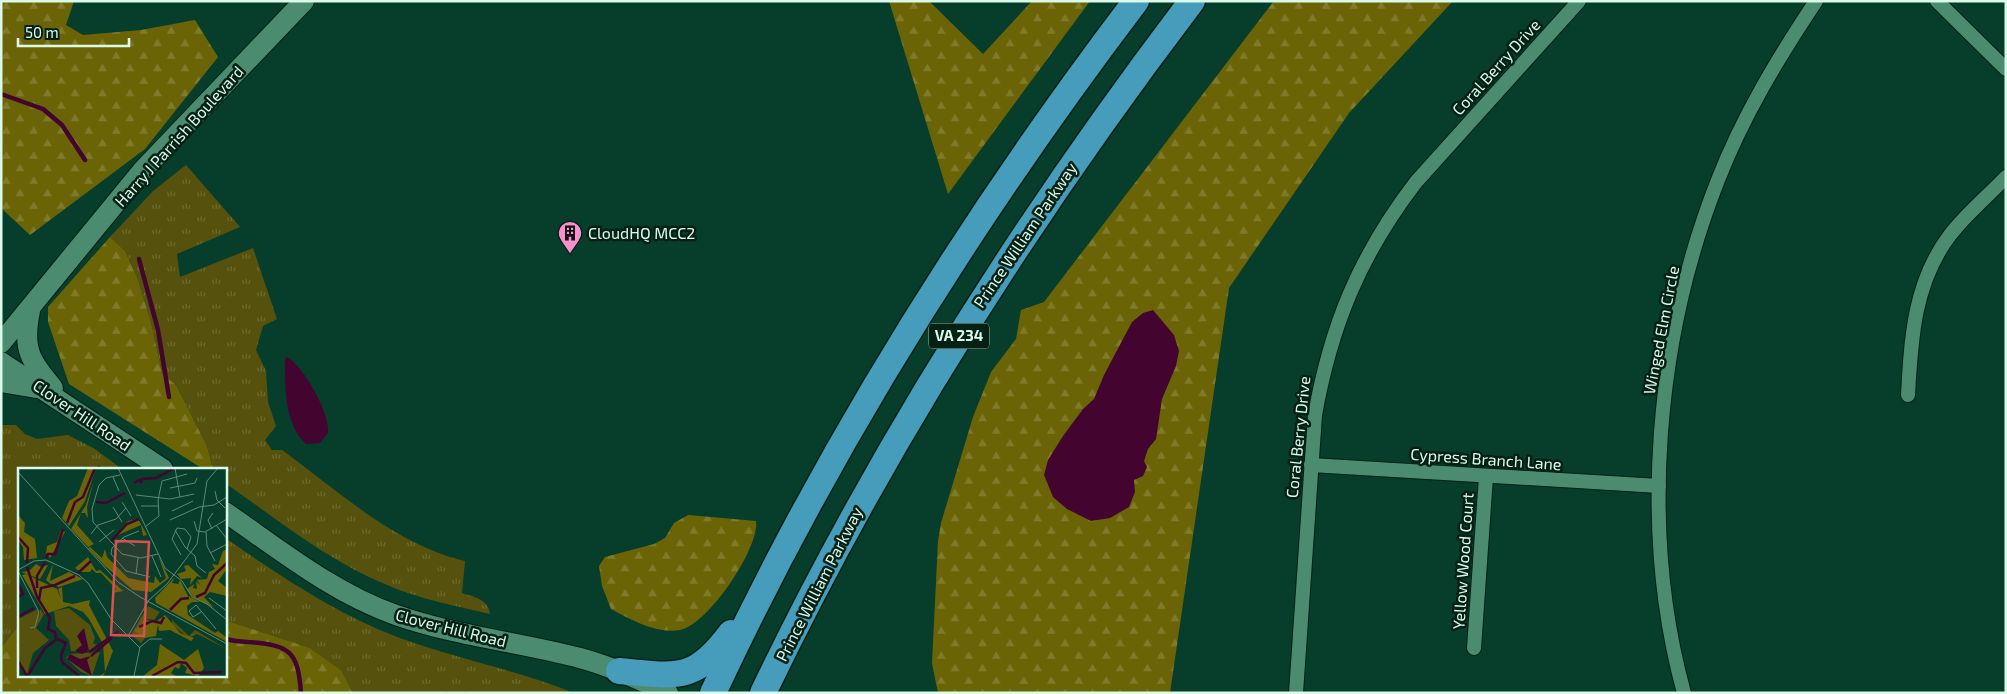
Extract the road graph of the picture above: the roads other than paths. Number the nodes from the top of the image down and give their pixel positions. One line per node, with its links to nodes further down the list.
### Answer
1 (304, 1): 9 (street, Harry J Parrish Boulevard)
2 (1136, 1): 21 (highway, VA 234)
3 (1192, 1): 26 (highway, Prince William Parkway / VA 234)
4 (1579, 1): 16 (street, Coral Berry Drive)
5 (1816, 1): 19 (street, Winged Elm Circle)
6 (1937, 1): 7 (street)
7 (2006, 69)
8 (2006, 177): 14 (street)
9 (31, 308): 10 (street, Harry J Parrish Boulevard); 15 (street)
10 (1, 343)
11 (1, 362): 13 (street, Clover Hill Road)
12 (1, 382): 13 (street)
13 (44, 390): 15 (street, Clover Hill Road)
14 (1908, 395)
15 (65, 404): 17 (street, Clover Hill Road)
16 (1311, 465): 18 (street, Cypress Branch Lane); 27 (street, Coral Berry Drive)
17 (161, 468)
18 (1486, 477): 19 (street, Cypress Branch Lane); 22 (street, Yellow Wood Court)
19 (1658, 486): 28 (street, Winged Elm Circle)
20 (226, 513): 23 (street, Clover Hill Road)
21 (770, 580): 23 (highway); 25 (highway, VA 234)
22 (1474, 648)
23 (619, 671): 24 (street, Clover Hill Road)
24 (668, 693)
25 (713, 693)
26 (763, 693)
27 (1296, 693)
28 (1684, 693)

